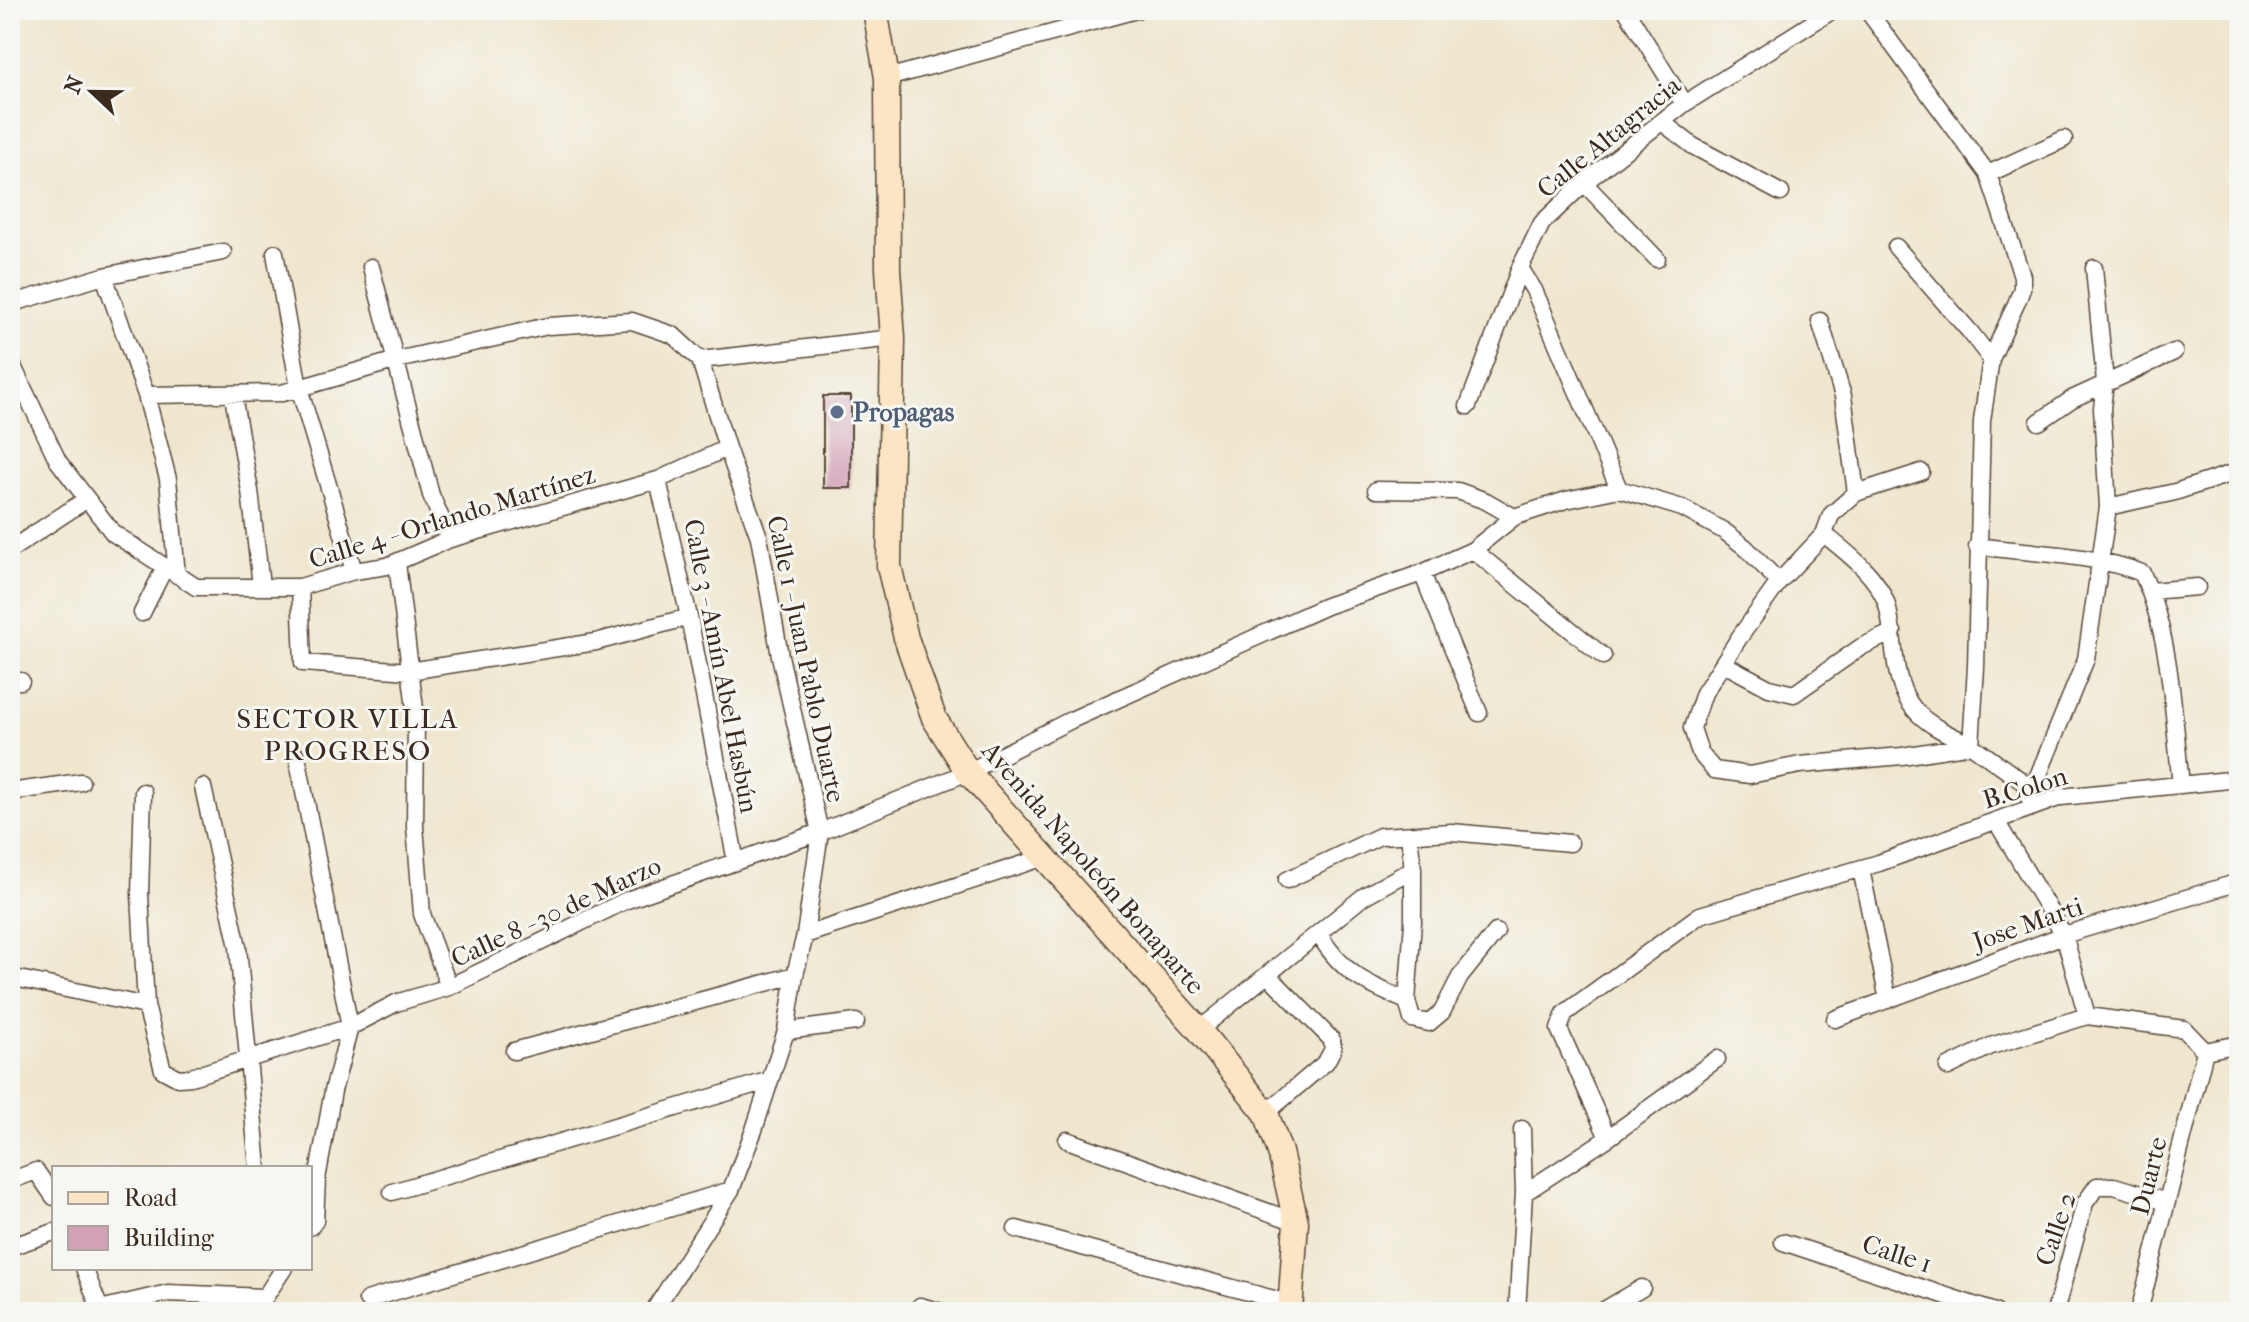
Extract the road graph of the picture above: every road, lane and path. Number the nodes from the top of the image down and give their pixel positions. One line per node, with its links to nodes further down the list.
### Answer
1 (875, 10): 7 (main road, Avenida Napoleón Bonaparte)
2 (1136, 10): 7 (street)
3 (1626, 10): 8 (street)
4 (1833, 10): 6 (street, Calle Altagracia)
5 (1867, 10): 11 (street)
6 (1812, 15): 8 (street, Calle Altagracia)
7 (887, 78): 24 (main road, Avenida Napoleón Bonaparte)
8 (1684, 104): 9 (street, Calle Altagracia)
9 (1662, 122): 12 (street, Calle Altagracia); 13 (street)
10 (2064, 139): 11 (street)
11 (1988, 174): 26 (street)
12 (1584, 183): 17 (street); 19 (street, Calle Altagracia)
13 (1781, 193)
14 (1896, 247): 26 (street)
15 (223, 252): 21 (street)
16 (275, 253): 31 (street)
17 (1657, 259)
18 (371, 267): 28 (street)
19 (1520, 268): 34 (street, Calle Altagracia); 40 (street)
20 (2094, 268): 30 (street)
21 (104, 276): 22 (street); 32 (street)
22 (10, 304)
23 (1820, 321): 42 (street)
24 (893, 338): 29 (street); 70 (main road, Avenida Napoleón Bonaparte)
25 (2174, 352): 30 (street)
26 (1991, 359): 48 (street)
27 (10, 360): 43 (street, Calle 4 - Orlando Martínez)
28 (397, 360): 29 (street); 31 (street); 47 (street)
29 (700, 360): 36 (street, Calle 1 - Juan Pablo Duarte)
30 (2105, 382): 35 (street); 44 (street)
31 (299, 388): 33 (street); 54 (street)
32 (146, 395): 33 (street); 53 (street)
33 (233, 396): 57 (street)
34 (1468, 406)
35 (2039, 422)
36 (727, 448): 39 (street, Calle 4 - Orlando Martínez); 80 (street, Calle 1 - Juan Pablo Duarte)
37 (2239, 471): 44 (street)
38 (1921, 472): 42 (street)
39 (658, 480): 47 (street, Calle 4 - Orlando Martínez); 62 (street, Calle 3 - Amín Abel Hasbún)
40 (1619, 489): 45 (street); 56 (street)
41 (1376, 490): 45 (street)
42 (1856, 493): 46 (street)
43 (87, 499): 49 (street); 53 (street, Calle 4 - Orlando Martínez)
44 (2108, 507): 51 (street)
45 (1514, 517): 50 (street, Calle 8 - 30 de Marzo)
46 (1824, 534): 56 (street); 63 (street)
47 (450, 539): 52 (street, Calle 4 - Orlando Martínez)
48 (1977, 546): 51 (street); 68 (street)
49 (10, 550)
50 (1473, 550): 55 (street, Calle 8 - 30 de Marzo); 64 (street)
51 (2100, 562): 60 (street); 75 (street)
52 (397, 563): 54 (street, Calle 4 - Orlando Martínez); 66 (street)
53 (171, 571): 57 (street, Calle 4 - Orlando Martínez); 61 (street)
54 (354, 571): 58 (street, Calle 4 - Orlando Martínez)
55 (1422, 573): 67 (street); 70 (street, Calle 8 - 30 de Marzo)
56 (1779, 582): 65 (street)
57 (261, 586): 58 (street, Calle 4 - Orlando Martínez)
58 (300, 587): 66 (street)
59 (2197, 587): 60 (street)
60 (2150, 591): 73 (street)
61 (142, 613)
62 (689, 617): 66 (street); 84 (street, Calle 3 - Amín Abel Hasbún)
63 (1893, 632): 65 (street); 68 (street)
64 (1603, 656)
65 (1724, 664): 68 (street)
66 (409, 671): 96 (street)
67 (1479, 713)
68 (1971, 745): 75 (street)
69 (297, 756): 103 (street)
70 (968, 772): 80 (street, Calle 8 - 30 de Marzo); 83 (main road, Avenida Napoleón Bonaparte)
71 (2239, 779): 73 (street, B.Colon)
72 (81, 782): 76 (street)
73 (2181, 785): 78 (street, B.Colon)
74 (203, 787): 109 (street)
75 (2033, 789): 78 (street)
76 (10, 792)
77 (143, 792): 99 (street)
78 (2024, 811): 79 (street, B.Colon)
79 (1996, 821): 86 (street, B.Colon); 92 (street)
80 (820, 832): 84 (street, Calle 8 - 30 de Marzo); 91 (street)
81 (1409, 835): 82 (street); 85 (street); 87 (street)
82 (1570, 843)
83 (1045, 857): 91 (street); 104 (main road, Avenida Napoleón Bonaparte)
84 (736, 862): 96 (street, Calle 8 - 30 de Marzo)
85 (1413, 869): 90 (street); 98 (street)
86 (1861, 869): 97 (street); 115 (street, B.Colon)
87 (1287, 880)
88 (2239, 882): 92 (street, Jose Marti)
89 (1496, 932): 98 (street)
90 (1319, 934): 94 (street); 98 (street)
91 (805, 935): 93 (street)
92 (2064, 935): 97 (street, Jose Marti); 100 (street)
93 (795, 975): 105 (street); 107 (street)
94 (1268, 975): 104 (street); 113 (street)
95 (10, 977): 99 (street)
96 (449, 987): 103 (street, Calle 8 - 30 de Marzo)
97 (1888, 1000): 101 (street, Jose Marti)
98 (1407, 1001)
99 (146, 1006): 109 (street, Calle 8 - 30 de Marzo)
100 (2087, 1016): 108 (street); 111 (street)
101 (1835, 1019)
102 (856, 1022): 105 (street)
103 (350, 1027): 109 (street, Calle 8 - 30 de Marzo); 125 (street)
104 (1199, 1030): 113 (main road, Avenida Napoleón Bonaparte)
105 (786, 1031): 112 (street)
106 (2239, 1044): 108 (street)
107 (514, 1051)
108 (2205, 1051): 123 (street, Duarte)
109 (249, 1059): 117 (street)
110 (1717, 1059): 115 (street)
111 (1948, 1067)
112 (770, 1080): 119 (street); 120 (street)
113 (1266, 1113): 124 (main road, Avenida Napoleón Bonaparte)
114 (1522, 1129): 121 (street)
115 (1608, 1138): 121 (street)
116 (1067, 1140): 124 (street)
117 (258, 1166)
118 (10, 1181): 122 (street)
119 (731, 1190): 134 (street); 139 (street)
120 (392, 1192)
121 (1524, 1193): 141 (street)
122 (52, 1194)
123 (2167, 1202): 144 (street, Calle 2); 145 (street, Duarte)
124 (1296, 1222): 136 (main road, Avenida Napoleón Bonaparte)
125 (312, 1223)
126 (1016, 1229): 136 (street)
127 (52, 1233): 129 (street)
128 (1783, 1242): 143 (street, Calle 1)
129 (10, 1247)
130 (84, 1270): 137 (street)
131 (283, 1270): 133 (street)
132 (1642, 1288): 142 (street)
133 (265, 1297): 137 (street); 138 (street)
134 (367, 1300)
135 (920, 1306): 140 (street)
136 (1291, 1308)
137 (94, 1310)
138 (248, 1312)
139 (653, 1312)
140 (941, 1312)
141 (1517, 1312)
142 (1601, 1312)
143 (1995, 1312)
144 (2055, 1312)
145 (2139, 1312)

